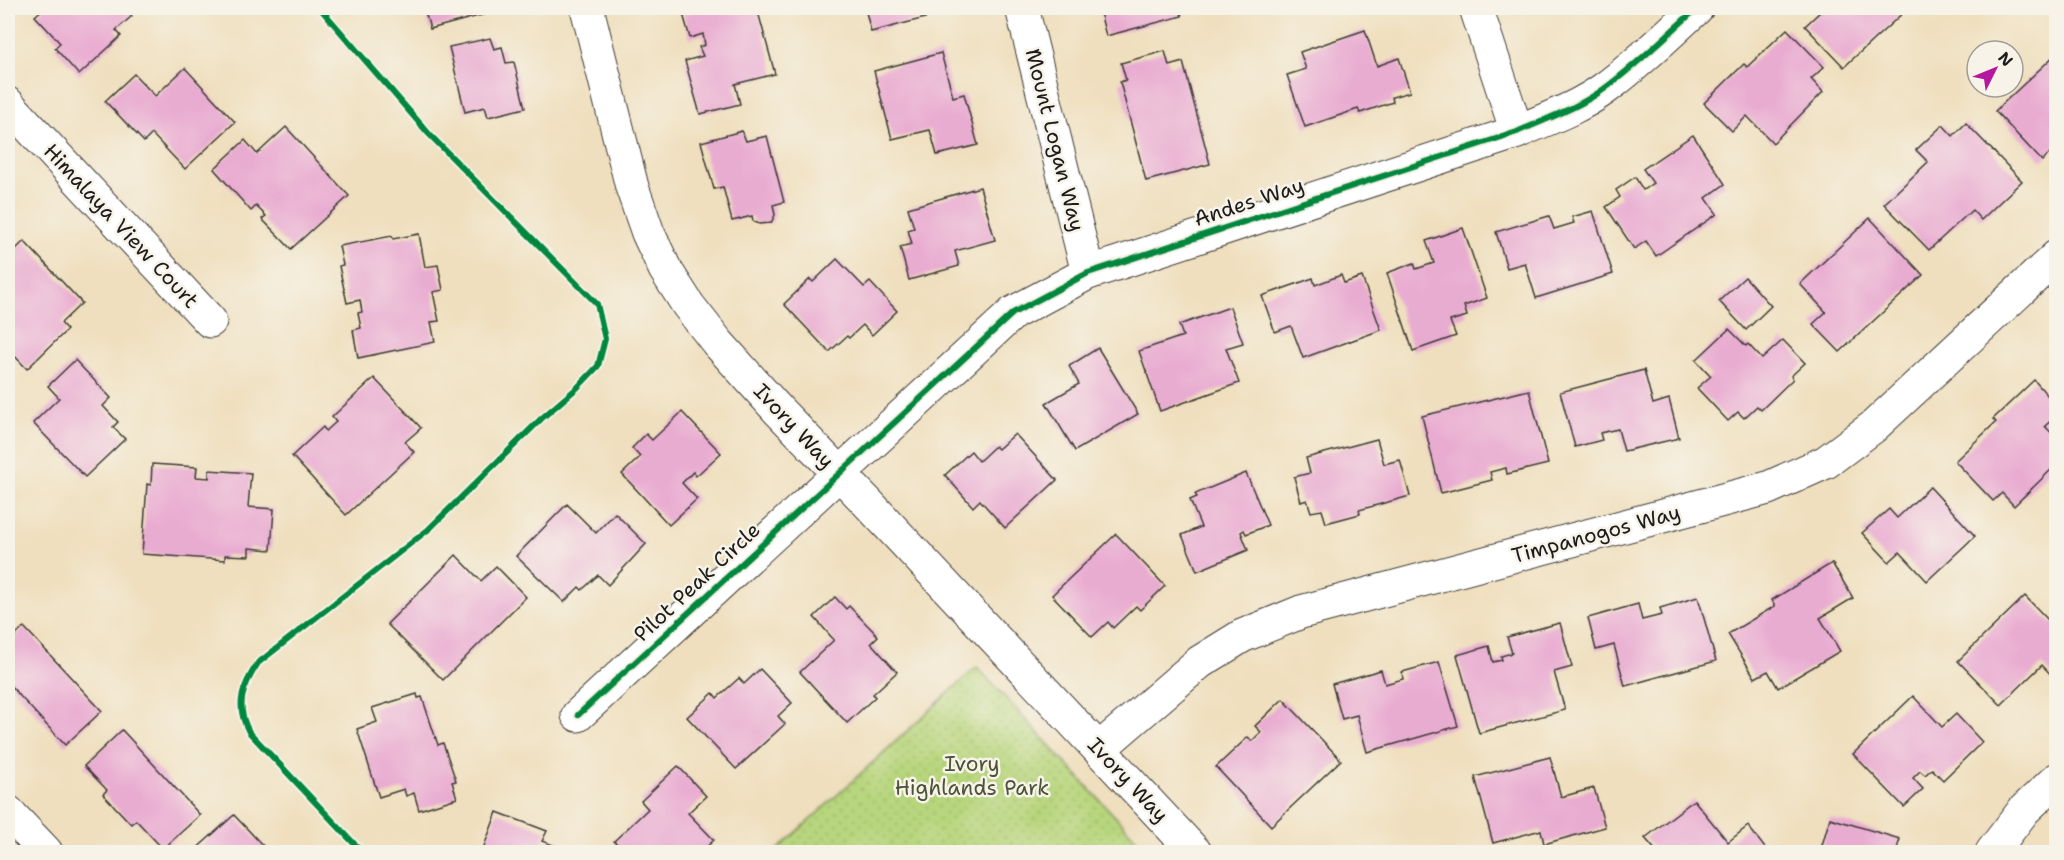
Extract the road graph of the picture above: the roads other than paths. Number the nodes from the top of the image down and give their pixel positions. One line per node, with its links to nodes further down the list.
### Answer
1 (587, 8): 10 (street, Ivory Way)
2 (1022, 8): 8 (street, Mount Logan Way)
3 (1476, 8): 6 (street)
4 (1697, 8): 6 (street, Andes Way)
5 (8, 104): 9 (street, Himalaya View Court)
6 (1517, 132): 8 (street, Andes Way)
7 (2056, 257): 12 (street, Timpanogos Way)
8 (1088, 273): 10 (street, Andes Way)
9 (210, 321)
10 (839, 474): 11 (street, Pilot Peak Circle); 12 (street, Ivory Way)
11 (578, 715)
12 (1099, 749): 16 (street, Ivory Way)
13 (2056, 780): 17 (street)
14 (8, 812): 15 (street)
15 (46, 852)
16 (1195, 852)
17 (1992, 852)

